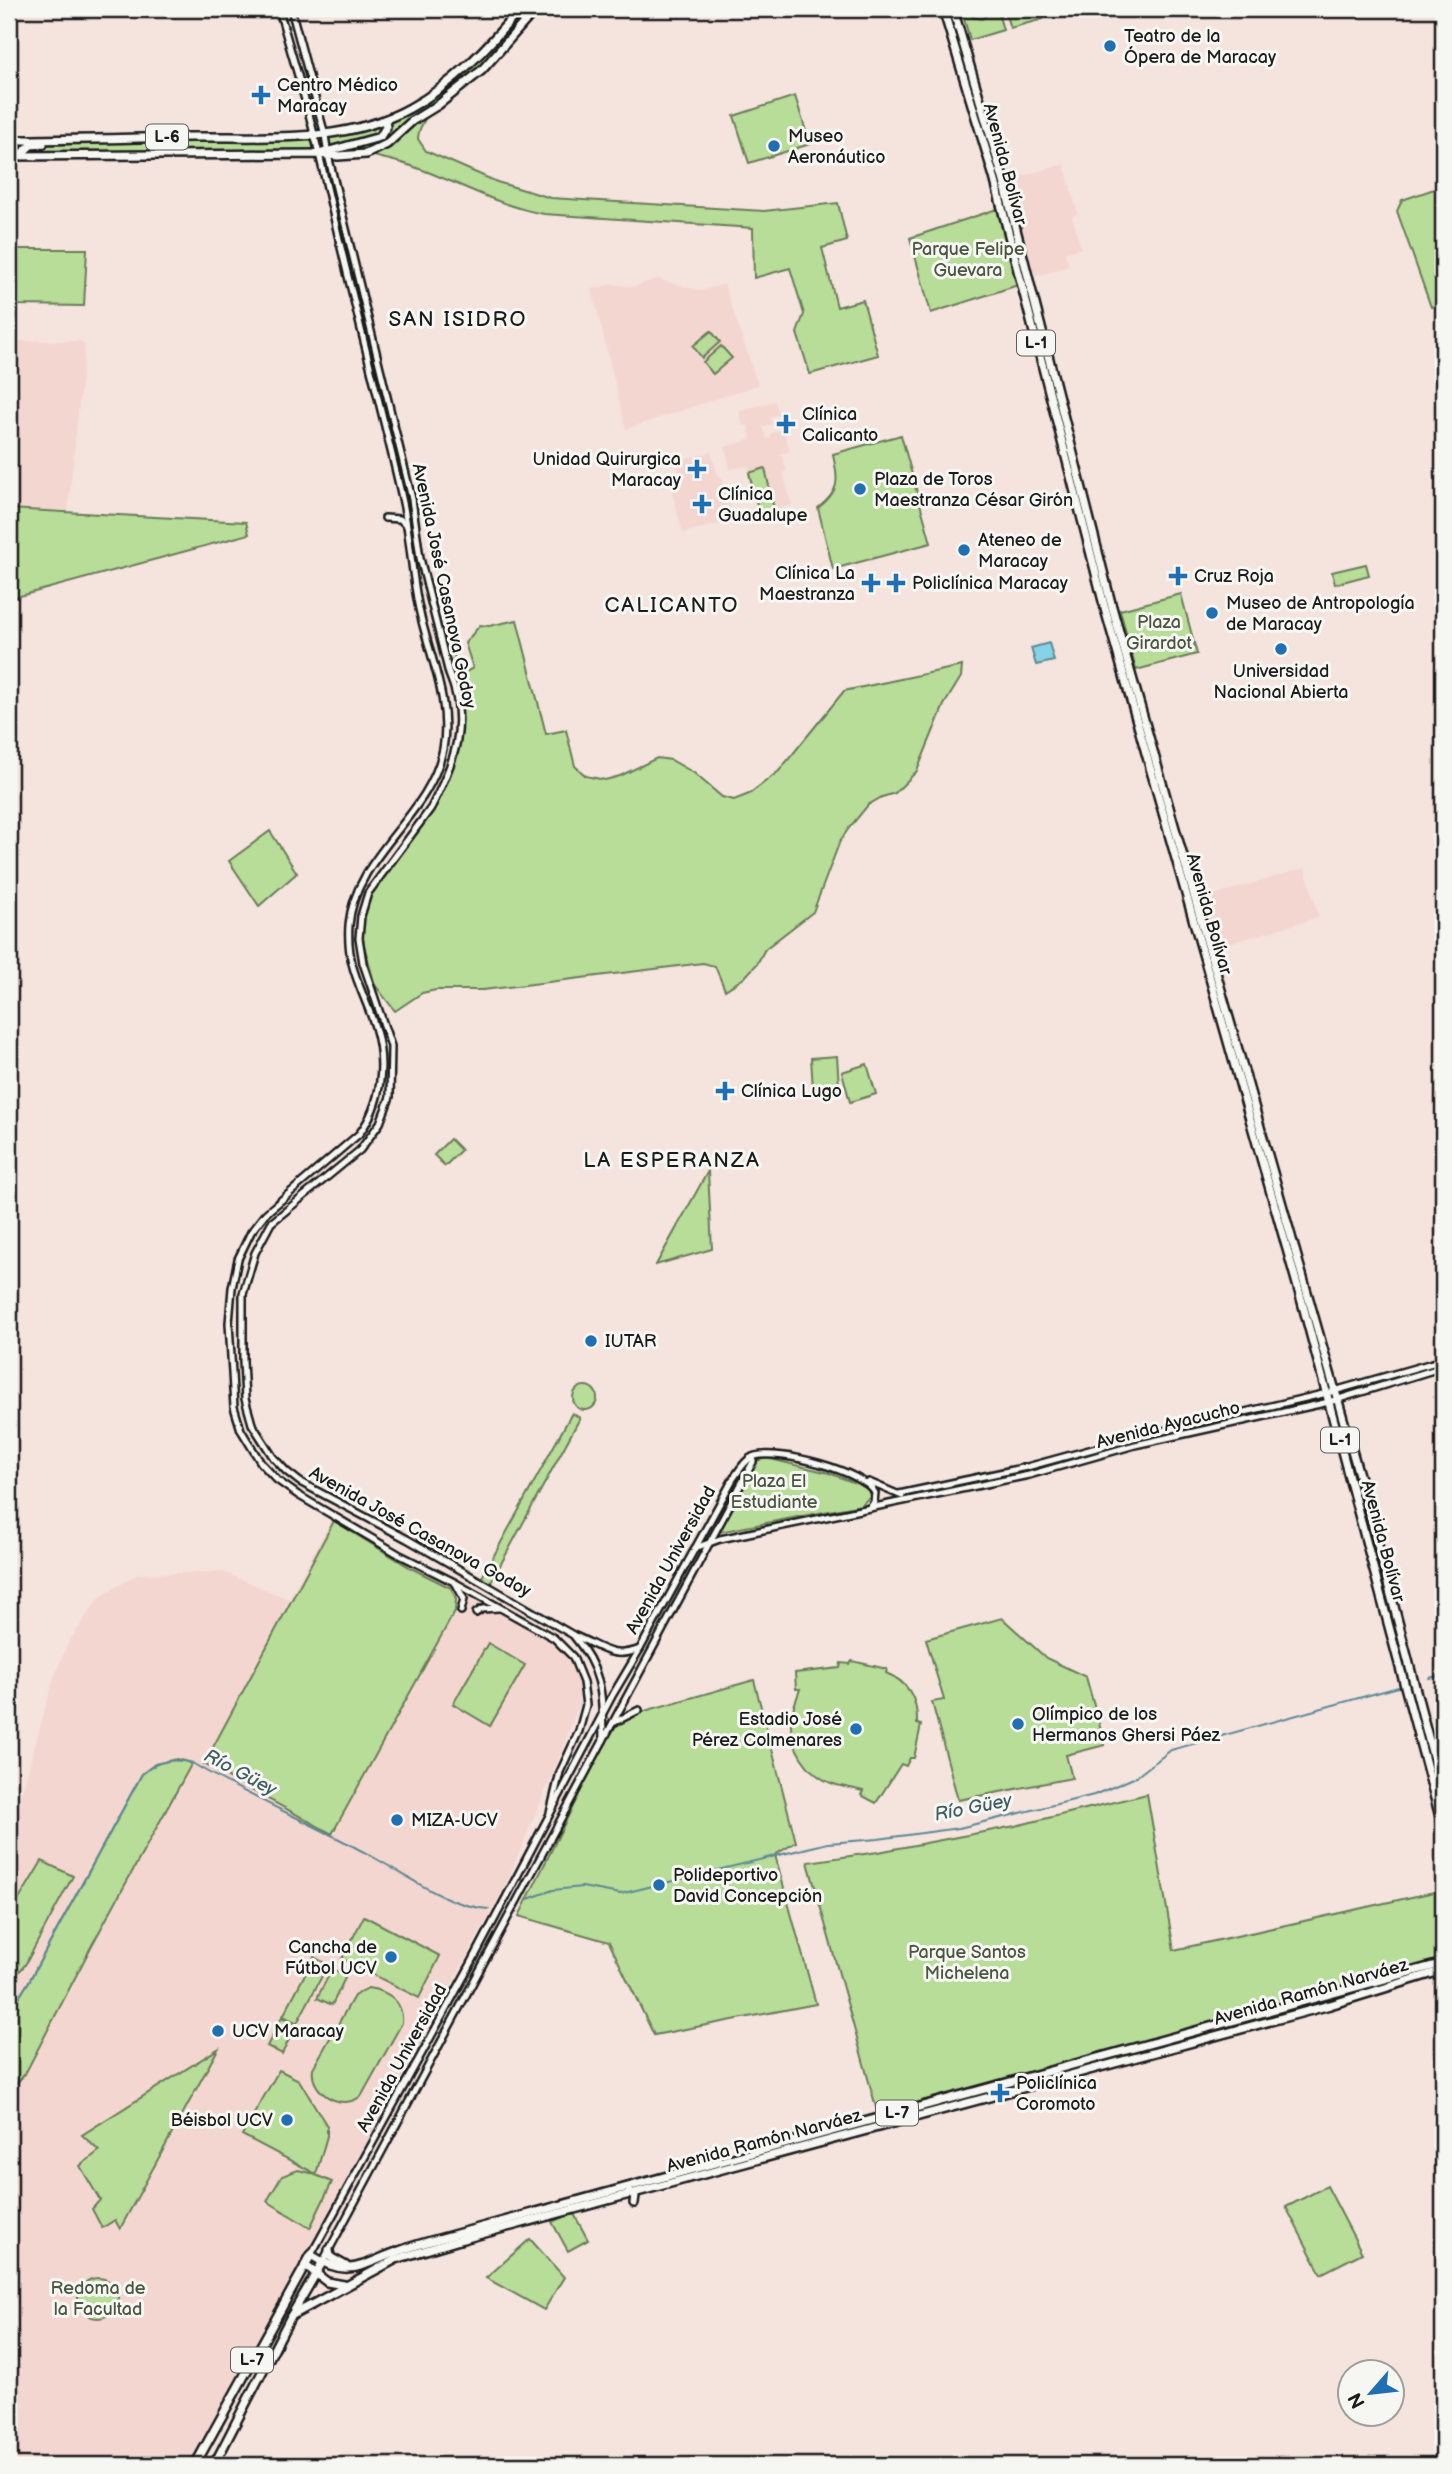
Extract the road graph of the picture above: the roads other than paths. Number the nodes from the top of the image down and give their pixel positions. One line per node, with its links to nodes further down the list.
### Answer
1 (279, 9): 9 (street, Avenida José Casanova Godoy)
2 (291, 9): 8 (street, Avenida José Casanova Godoy)
3 (520, 9): 7 (main road, L-6)
4 (536, 9): 15 (main road)
5 (943, 9): 23 (main road, Avenida Bolívar / L-1)
6 (953, 9): 23 (main road, Avenida Bolívar / L-1)
7 (385, 120): 8 (main road, L-6); 15 (main road)
8 (325, 135): 9 (main road, L-6); 15 (street, Avenida José Casanova Godoy)
9 (315, 137): 10 (main road, L-6); 14 (street, Avenida José Casanova Godoy)
10 (91, 138): 11 (main road, L-6); 12 (main road)
11 (11, 140): 13 (main road); 17 (main road)
12 (38, 144): 17 (main road); 18 (main road)
13 (9, 150)
14 (318, 153): 15 (main road); 18 (main road, L-6); 20 (street, Avenida José Casanova Godoy)
15 (327, 154): 36 (street, Avenida José Casanova Godoy)
16 (9, 156): 17 (main road, L-6)
17 (19, 156): 18 (main road, L-6)
18 (37, 156)
19 (386, 518): 20 (street)
20 (407, 528): 32 (street, Avenida José Casanova Godoy)
21 (1443, 1360): 23 (street, Avenida Ayacucho)
22 (1443, 1367): 24 (street, Avenida Ayacucho)
23 (1331, 1391): 24 (main road, Avenida Bolívar / L-1); 27 (street, Avenida Ayacucho)
24 (1333, 1401): 28 (street, Avenida Ayacucho); 38 (main road, Avenida Bolívar / L-1)
25 (753, 1457): 26 (street); 30 (street, Avenida Universidad); 31 (street, Avenida Universidad)
26 (863, 1480): 27 (street); 29 (street)
27 (899, 1494): 28 (street)
28 (910, 1500): 29 (street, Avenida Ayacucho)
29 (870, 1508): 30 (street, Avenida Ayacucho)
30 (709, 1543): 31 (street, Avenida Ayacucho); 41 (street, Avenida Universidad)
31 (694, 1549): 37 (street, Avenida Universidad)
32 (454, 1582): 33 (street, Avenida José Casanova Godoy); 34 (street)
33 (499, 1608): 35 (street); 44 (street, Avenida José Casanova Godoy)
34 (461, 1611)
35 (475, 1614)
36 (573, 1635): 37 (street); 40 (street, Avenida José Casanova Godoy)
37 (640, 1649): 40 (street, Avenida Universidad)
38 (1412, 1692): 43 (main road, Avenida Bolívar / L-1); 45 (main road, Avenida Bolívar / L-1)
39 (639, 1710): 41 (street)
40 (603, 1717): 42 (street, Avenida José Casanova Godoy); 44 (street, Avenida Universidad)
41 (613, 1723): 42 (street, Avenida Universidad)
42 (603, 1741): 48 (street, Avenida Universidad)
43 (1443, 1794)
44 (550, 1813): 46 (street, Avenida Universidad)
45 (1443, 1828)
46 (472, 1962): 48 (street); 53 (street, Avenida Universidad)
47 (1443, 1963): 56 (main road, Avenida Ramón Narváez / L-7)
48 (482, 1968): 52 (street, Avenida Universidad)
49 (1443, 1970): 50 (main road, Avenida Ramón Narváez / L-7)
50 (630, 2192): 51 (main road); 58 (main road, Avenida Ramón Narváez / L-7)
51 (634, 2203)
52 (329, 2250): 54 (street, Avenida Universidad); 56 (main road)
53 (311, 2255): 54 (main road); 55 (main road, Avenida Universidad / L-7)
54 (322, 2263): 56 (main road); 57 (main road, Avenida Universidad / L-7)
55 (305, 2265): 57 (main road); 60 (main road, Avenida Universidad / L-7)
56 (353, 2269)
57 (315, 2273): 58 (main road); 59 (main road, Avenida Universidad / L-7)
58 (344, 2285): 59 (main road, Avenida Ramón Narváez)
59 (291, 2316): 61 (main road, Avenida Universidad / L-7)
60 (195, 2465)
61 (214, 2465)

